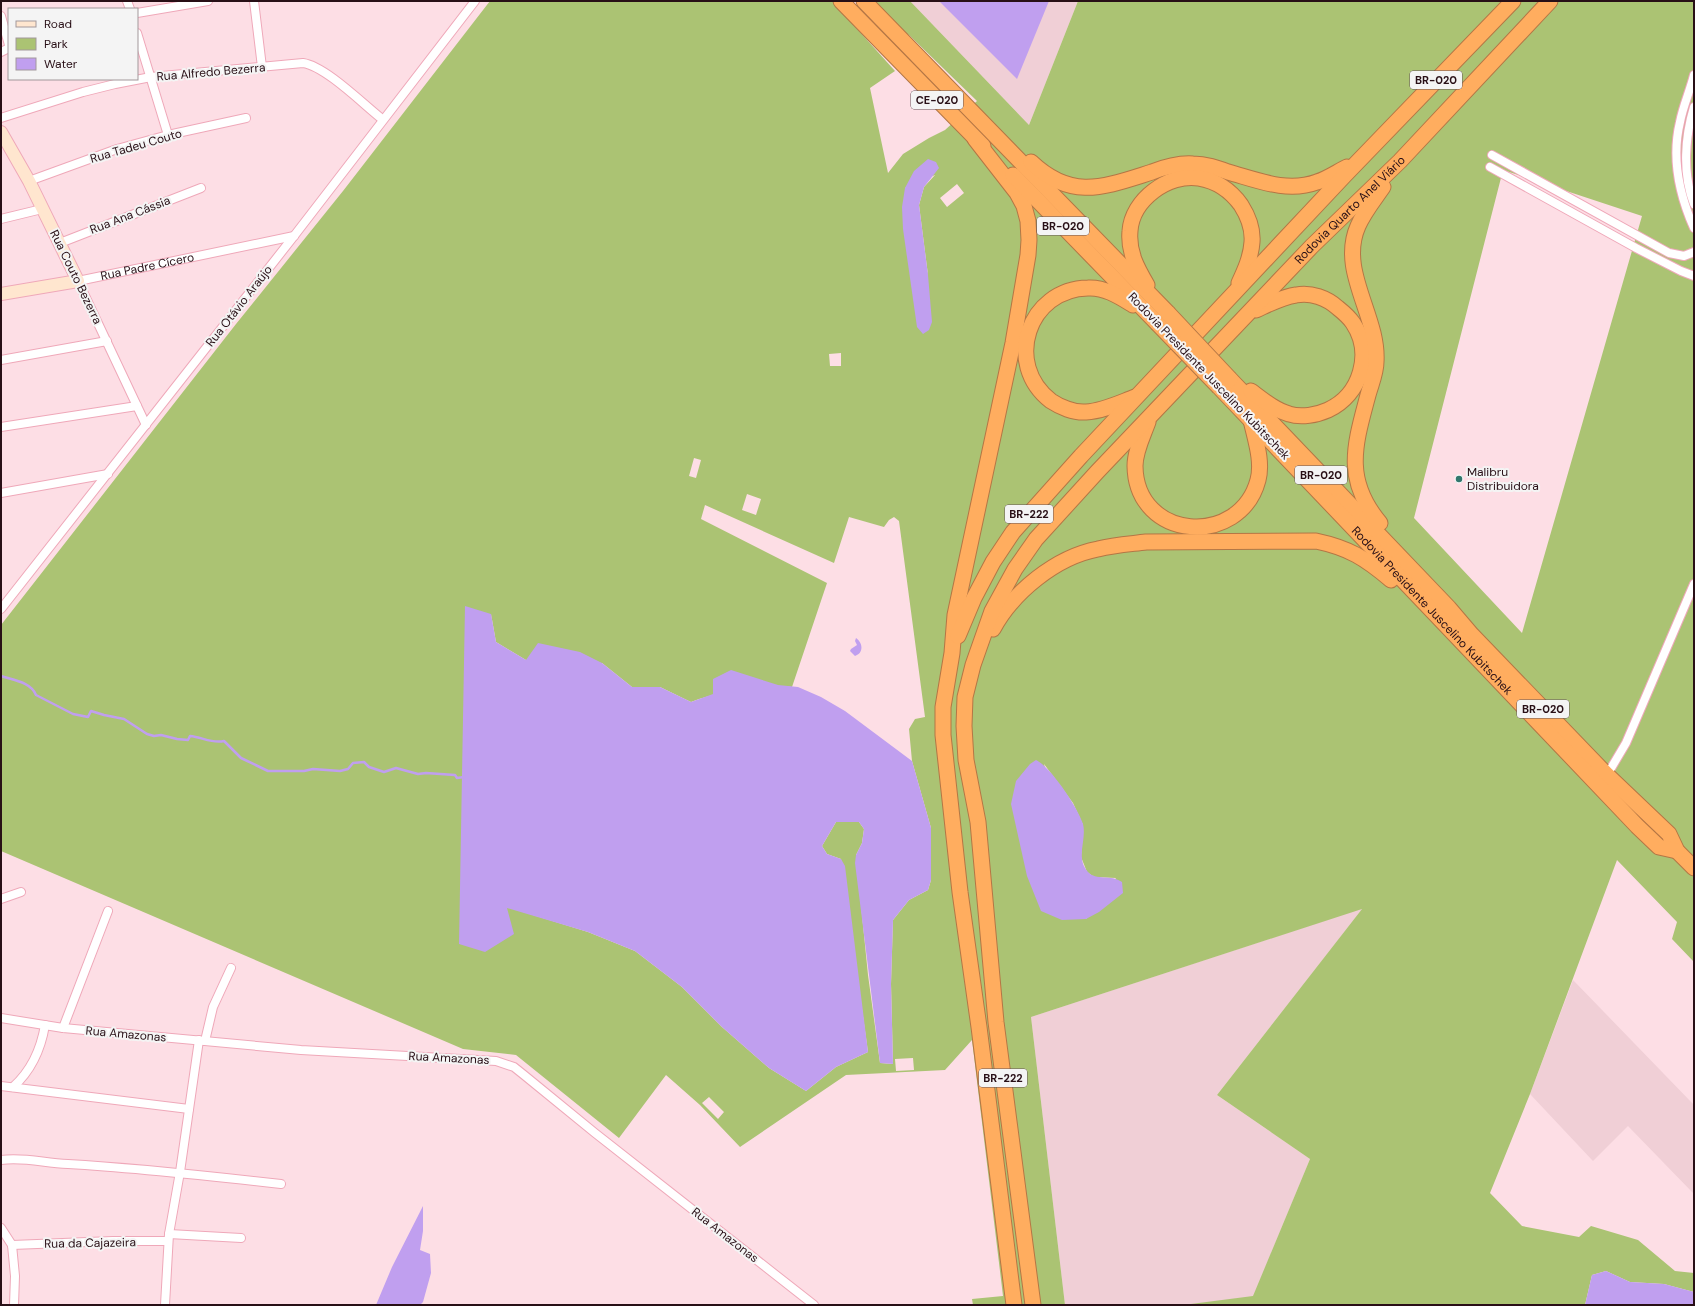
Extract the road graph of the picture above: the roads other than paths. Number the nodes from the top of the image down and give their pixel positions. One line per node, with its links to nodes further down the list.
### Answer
1 (208, 1): 8 (street)
2 (254, 1): 12 (street)
3 (475, 1): 20 (street, Rua Otávio Araújo)
4 (841, 1): 23 (highway, Rodovia Presidente Juscelino Kubitschek / CE-020)
5 (864, 1): 24 (highway, Rodovia Presidente Juscelino Kubitschek / CE-020)
6 (1513, 1): 27 (highway, BR-020)
7 (1550, 1): 28 (highway, Rodovia Quarto Anel Viário / BR-020)
8 (138, 14)
9 (1, 16): 11 (street)
10 (138, 36): 14 (street)
11 (8, 41)
12 (262, 67): 14 (street, Rua Alfredo Bezerra); 20 (street, Rua Alfredo Bezerra)
13 (1694, 75): 35 (street)
14 (151, 77): 16 (street, Rua Alfredo Bezerra); 22 (street)
15 (136, 80): 18 (street, Rua Alfredo Bezerra)
16 (138, 80)
17 (1694, 106): 32 (street)
18 (1, 118)
19 (246, 118): 22 (street, Rua Tadeu Couto)
20 (382, 119): 36 (street, Rua Otávio Araújo)
21 (1, 132): 25 (street, Rua Couto Bezerra)
22 (168, 135): 30 (street, Rua Tadeu Couto)
23 (976, 139): 43 (highway, Rodovia Presidente Juscelino Kubitschek / BR-020); 60 (highway)
24 (998, 140): 27 (highway); 43 (highway, Rodovia Presidente Juscelino Kubitschek / BR-020)
25 (5, 150): 30 (street, Rua Couto Bezerra)
26 (1492, 155): 38 (street)
27 (1360, 159): 42 (highway, BR-020)
28 (1400, 161): 44 (highway, Rodovia Quarto Anel Viário / BR-020); 56 (highway)
29 (1490, 167): 39 (street)
30 (29, 181): 33 (street, Rua Couto Bezerra)
31 (201, 188): 37 (street, Rua Ana Cássia)
32 (1694, 204)
33 (42, 209): 34 (street); 37 (street, Rua Couto Bezerra)
34 (1, 219)
35 (1694, 228)
36 (294, 236): 40 (street, Rua Padre Cícero); 52 (street, Rua Otávio Araújo)
37 (60, 243): 40 (street, Rua Couto Bezerra)
38 (1694, 252)
39 (1694, 276)
40 (78, 281): 41 (street, Rua Padre Cícero); 45 (street, Rua Couto Bezerra)
41 (1, 294)
42 (1234, 294): 43 (highway); 48 (highway, BR-222)
43 (1159, 315): 47 (highway, Rodovia Presidente Juscelino Kubitschek / BR-020, bridge); 48 (highway)
44 (1247, 315): 47 (highway); 50 (highway, Rodovia Quarto Anel Viário / BR-020)
45 (107, 341): 46 (street); 49 (street, Rua Couto Bezerra)
46 (1, 360)
47 (1228, 383): 51 (highway, Rodovia Presidente Juscelino Kubitschek / BR-020); 56 (highway, Rodovia Presidente Juscelino Kubitschek / BR-020)
48 (1138, 396): 60 (highway, BR-222)
49 (137, 406): 52 (street, Rua Couto Bezerra); 53 (street)
50 (1149, 418): 51 (highway); 61 (highway, BR-222)
51 (1250, 419): 59 (highway, Rodovia Presidente Juscelino Kubitschek / BR-020)
52 (146, 424): 54 (street, Rua Otávio Araújo)
53 (1, 428)
54 (108, 474): 55 (street); 58 (street, Rua Otávio Araújo)
55 (1, 493)
56 (1410, 566): 63 (highway, Rodovia Presidente Juscelino Kubitschek / BR-020)
57 (1694, 584): 63 (street)
58 (1, 609)
59 (1436, 616): 61 (highway); 64 (highway, Rodovia Presidente Juscelino Kubitschek / BR-020)
60 (952, 653): 62 (highway); 87 (highway, BR-222)
61 (974, 665): 62 (highway, BR-222)
62 (964, 726): 88 (highway, BR-222)
63 (1607, 775): 64 (highway, Rodovia Presidente Juscelino Kubitschek / BR-020)
64 (1677, 851): 65 (highway, Rodovia Presidente Juscelino Kubitschek / BR-020)
65 (1694, 868)
66 (21, 892): 67 (street)
67 (1, 899)
68 (108, 911): 72 (street)
69 (230, 968): 73 (street)
70 (1, 1018): 71 (street, Rua Amazonas)
71 (45, 1025): 72 (street, Rua Amazonas); 75 (street)
72 (64, 1028): 73 (street, Rua Amazonas)
73 (202, 1040): 76 (street); 86 (street, Rua Amazonas)
74 (1, 1086): 75 (street)
75 (13, 1087): 76 (street)
76 (190, 1109): 78 (street)
77 (1, 1160): 78 (street)
78 (180, 1172): 79 (street); 81 (street)
79 (280, 1184)
80 (1, 1228): 83 (street)
81 (168, 1238): 82 (street, Rua da Cajazeira); 83 (street, Rua da Cajazeira); 85 (street)
82 (241, 1238)
83 (12, 1245): 84 (street)
84 (14, 1305)
85 (165, 1305)
86 (814, 1305)
87 (1014, 1305)
88 (1033, 1305)

